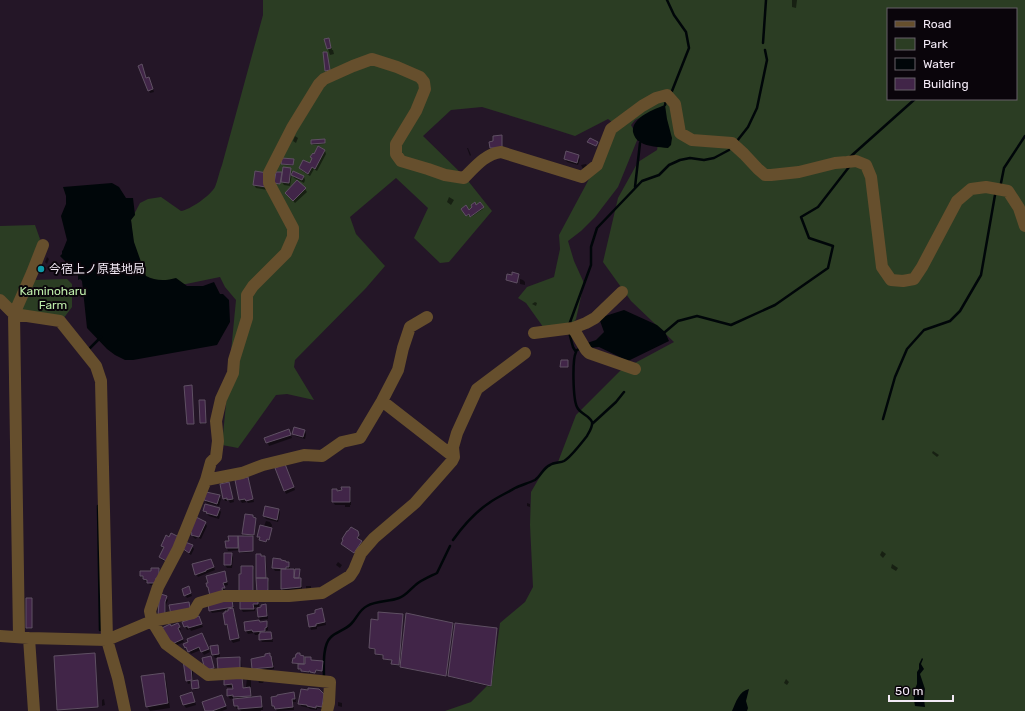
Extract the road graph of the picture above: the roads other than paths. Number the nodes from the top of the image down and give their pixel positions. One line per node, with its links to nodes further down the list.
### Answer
1 (1025, 226): 13 (street)
2 (43, 245): 5 (street)
3 (622, 292): 7 (street)
4 (0, 300): 5 (street)
5 (14, 314): 16 (street); 17 (street)
6 (427, 318): 11 (street)
7 (573, 328): 8 (street); 10 (street)
8 (534, 333)
9 (525, 353): 12 (street)
10 (635, 370)
11 (382, 401): 12 (street); 13 (street)
12 (454, 457): 14 (street)
13 (206, 480): 14 (street)
14 (152, 620): 17 (street); 20 (street)
15 (0, 636): 16 (street)
16 (24, 638): 17 (street); 18 (street)
17 (108, 640): 19 (street)
18 (34, 711)
19 (125, 711)
20 (327, 711)

